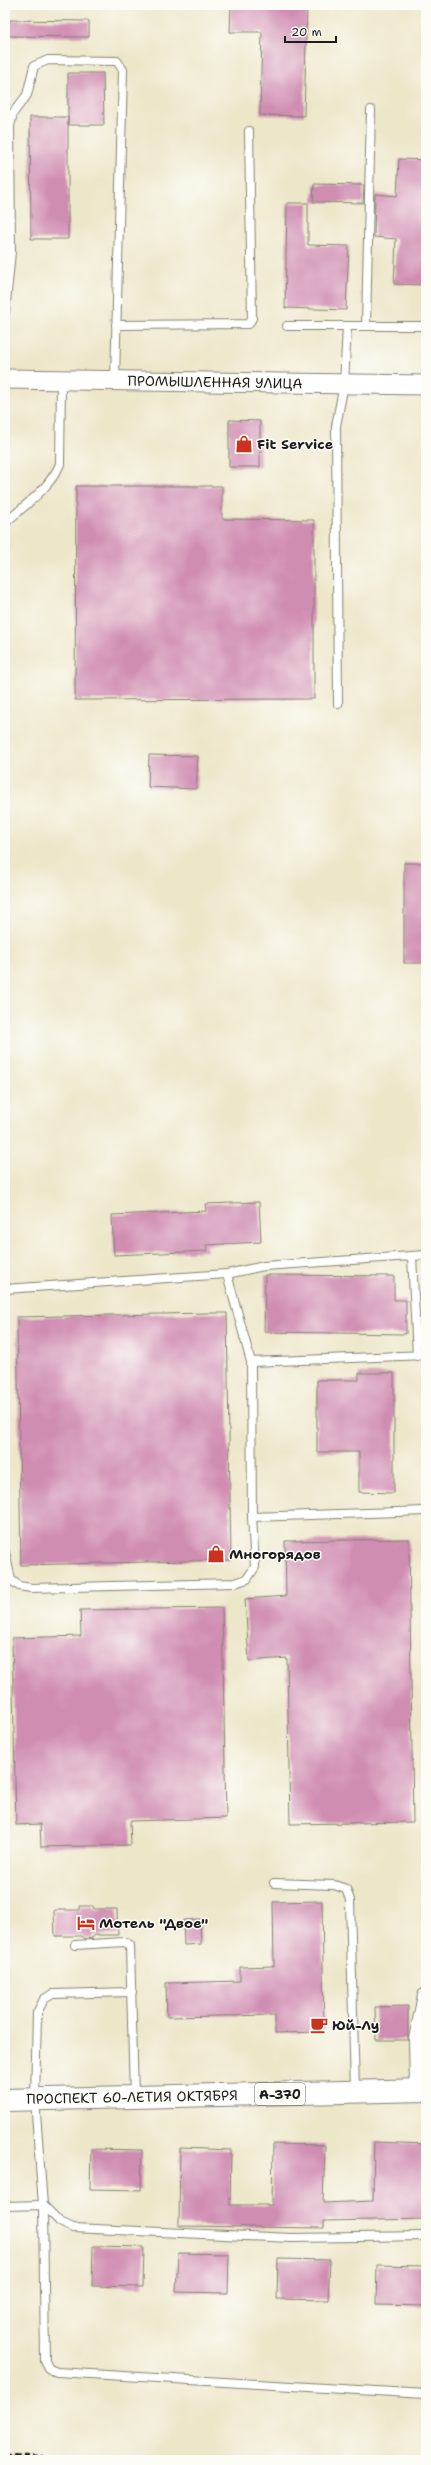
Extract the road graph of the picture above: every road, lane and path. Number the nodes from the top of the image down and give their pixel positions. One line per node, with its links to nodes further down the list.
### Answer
1 (372, 110): 7 (lane)
2 (249, 131): 4 (lane)
3 (5, 312): 4 (lane)
4 (116, 325): 10 (lane)
5 (287, 326): 6 (lane)
6 (347, 326): 7 (lane); 12 (lane)
7 (366, 326): 8 (lane)
8 (426, 326)
9 (5, 379): 11 (street, ПРОМЫШЛЕННАЯ УЛИЦА)
10 (115, 380): 11 (street, ПРОМЫШЛЕННАЯ УЛИЦА); 12 (street, ПРОМЫШЛЕННАЯ УЛИЦА)
11 (62, 381): 14 (lane)
12 (344, 384): 13 (street, ПРОМЫШЛЕННАЯ УЛИЦА); 15 (lane)
13 (426, 385)
14 (5, 523)
15 (338, 704)
16 (426, 1255): 17 (lane)
17 (412, 1256): 18 (lane); 20 (lane)
18 (227, 1274): 19 (lane); 22 (lane)
19 (5, 1289)
20 (417, 1356): 21 (lane); 22 (lane)
21 (426, 1356)
22 (251, 1362): 24 (lane)
23 (426, 1511): 24 (lane)
24 (252, 1517): 25 (lane)
25 (5, 1552)
26 (274, 1883): 31 (lane)
27 (75, 1945): 28 (lane)
28 (132, 1992): 32 (lane); 34 (lane)
29 (426, 1996): 30 (street)
30 (422, 2090): 31 (highway, ПРОСПЕКТ 60-ЛЕТИЯ ОКТЯБРЯ / А-370)
31 (356, 2092): 32 (highway, ПРОСПЕКТ 60-ЛЕТИЯ ОКТЯБРЯ / А-370)
32 (134, 2098): 34 (highway, ПРОСПЕКТ 60-ЛЕТИЯ ОКТЯБРЯ / А-370)
33 (5, 2100): 34 (highway, ПРОСПЕКТ 60-ЛЕТИЯ ОКТЯБРЯ / А-370)
34 (35, 2100): 36 (lane)
35 (5, 2206): 36 (lane)
36 (43, 2206): 37 (lane); 38 (lane)
37 (426, 2236)
38 (426, 2394)

